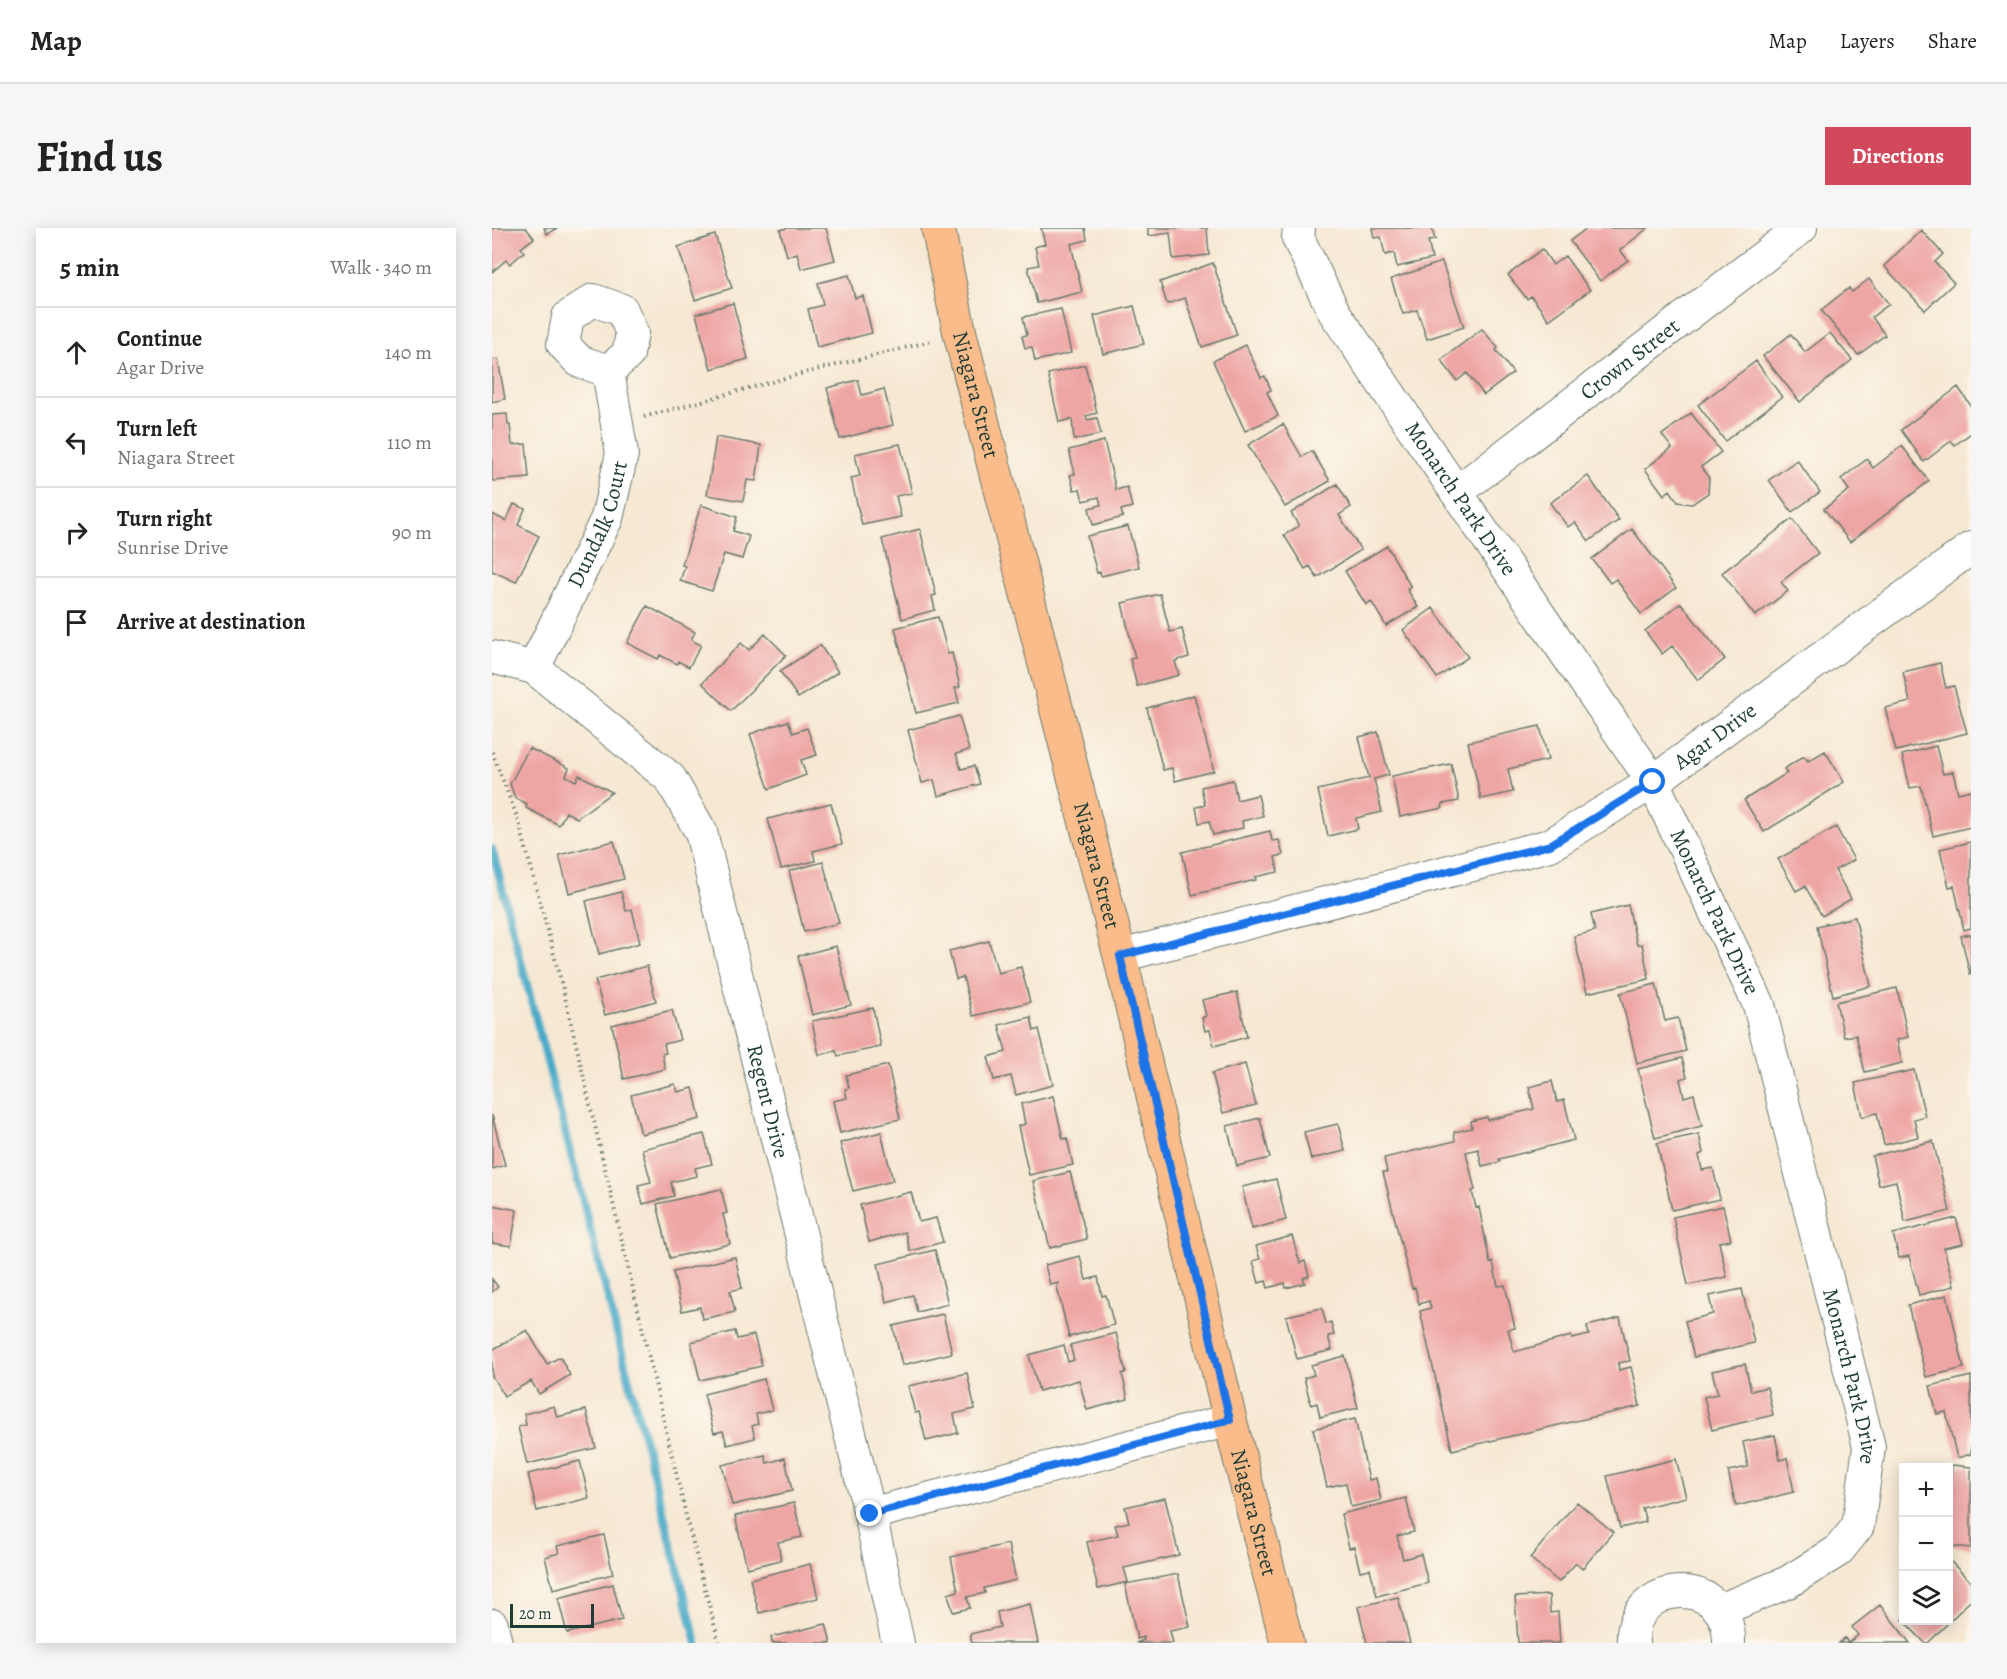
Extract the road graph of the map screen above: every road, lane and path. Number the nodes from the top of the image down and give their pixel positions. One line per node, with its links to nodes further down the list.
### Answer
1 (938, 228): 4 (main road, Niagara Street)
2 (1299, 228): 7 (street, Monarch Park Drive)
3 (1801, 228): 7 (street, Crown Street)
4 (960, 334): 6 (path); 13 (main road, Niagara Street)
5 (608, 371): 6 (street, Dundalk Court)
6 (617, 425): 10 (street, Dundalk Court)
7 (1457, 492): 12 (street, Monarch Park Drive)
8 (1971, 548): 12 (street, Agar Drive)
9 (492, 657): 10 (street, Regent Drive)
10 (534, 668): 15 (street, Regent Drive)
11 (492, 752): 19 (path)
12 (1653, 782): 13 (street, Agar Drive); 16 (street, Monarch Park Drive)
13 (1120, 956): 14 (main road, Niagara Street)
14 (1230, 1420): 15 (street); 21 (main road, Niagara Street)
15 (870, 1514): 20 (street, Regent Drive)
16 (1720, 1610): 22 (street); 23 (street)
17 (492, 1624): 18 (street)
18 (496, 1643)
19 (719, 1643)
20 (898, 1643)
21 (1287, 1643)
22 (1633, 1643)
23 (1729, 1643)

